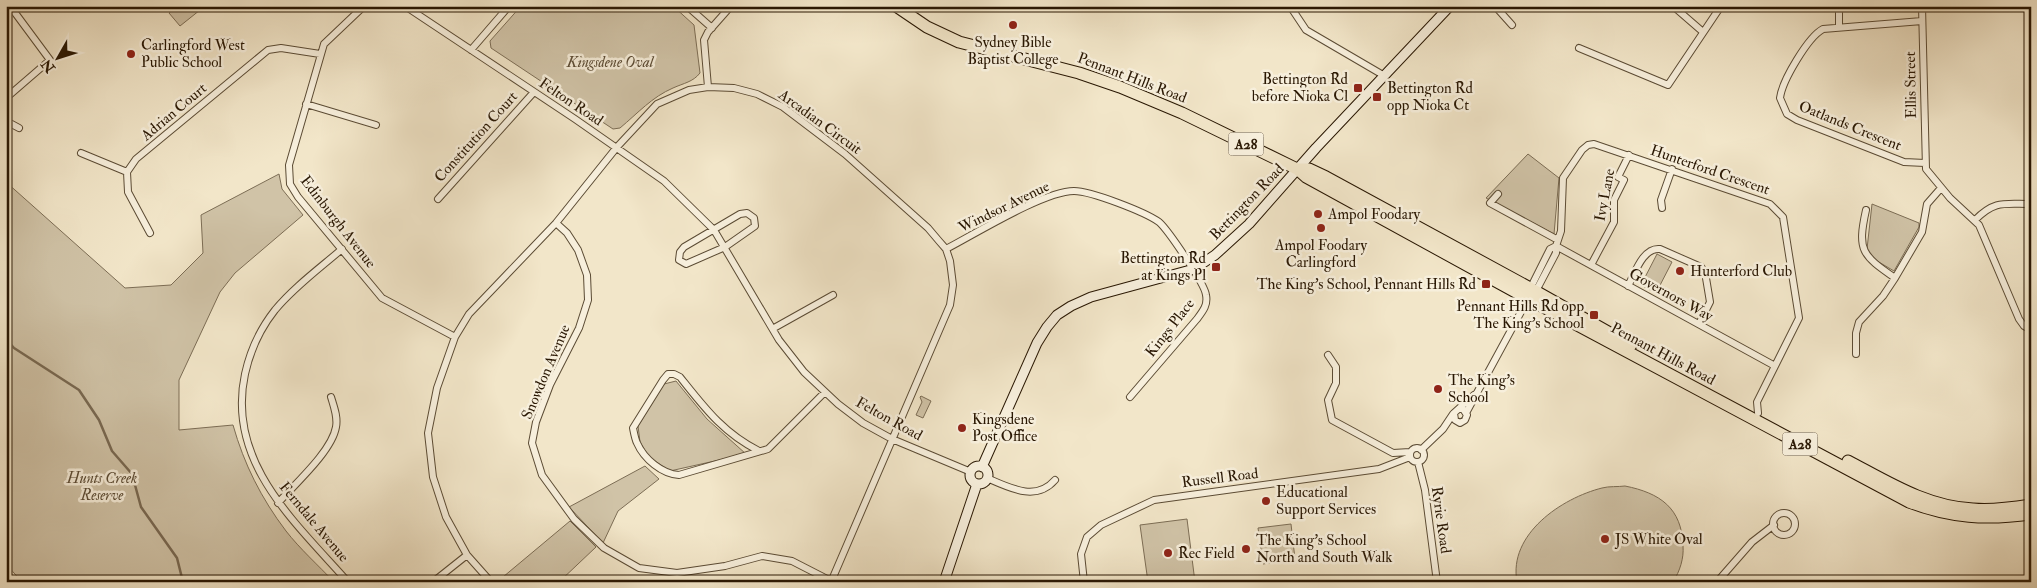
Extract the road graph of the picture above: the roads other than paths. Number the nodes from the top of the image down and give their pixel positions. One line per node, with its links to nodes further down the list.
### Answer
1 (10, 6): 26 (street)
2 (364, 6): 22 (street, Edinburgh Avenue)
3 (405, 6): 21 (street, Felton Road)
4 (509, 6): 21 (street)
5 (686, 6): 18 (street)
6 (731, 6): 18 (street)
7 (896, 6): 35 (highway, Pennant Hills Road / A28)
8 (1290, 6): 23 (street)
9 (1450, 6): 23 (main road, Bettington Road)
10 (1495, 6): 16 (street)
11 (1673, 6): 19 (street)
12 (1720, 6): 19 (street)
13 (1839, 6): 17 (street)
14 (1922, 6): 15 (street, Ellis Street)
15 (1922, 21): 17 (street, Oatlands Crescent); 34 (street, Ellis Street)
16 (1512, 25)
17 (1840, 27): 34 (street, Oatlands Crescent)
18 (712, 28): 24 (street)
19 (1703, 32): 20 (street)
20 (1579, 48)
21 (471, 50): 25 (street, Felton Road)
22 (320, 54): 27 (street, Edinburgh Avenue); 37 (street, Adrian Court)
23 (1383, 75): 35 (main road, Bettington Road)
24 (708, 87): 31 (street, Arcadian Circuit); 51 (street, Arcadian Circuit)
25 (534, 92): 31 (street, Felton Road); 40 (street, Constitution Court)
26 (6, 98)
27 (306, 104): 29 (street); 50 (street, Edinburgh Avenue)
28 (6, 121): 30 (street)
29 (376, 125)
30 (20, 128)
31 (616, 147): 45 (street, Arcadian Circuit); 46 (street, Felton Road)
32 (81, 153): 37 (street)
33 (1629, 155): 36 (street, Hunterford Crescent); 48 (street, Hunterford Crescent); 52 (street, Ivy Lane)
34 (1925, 163): 38 (street, Ellis Street)
35 (1298, 169): 53 (main road, Bettington Road); 56 (highway, Pennant Hills Road / A28)
36 (1672, 170): 42 (street); 64 (street, Hunterford Crescent)
37 (127, 172): 47 (street)
38 (1941, 188): 44 (street, Ellis Street); 54 (street)
39 (1498, 194): 48 (street, Governors Way)
40 (438, 199)
41 (2031, 204): 44 (street)
42 (1662, 208)
43 (1866, 210): 54 (street)
44 (1975, 220): 60 (street, Ellis Street)
45 (556, 223): 61 (street, Arcadian Circuit); 94 (street, Snowdon Avenue)
46 (714, 230): 49 (street, Felton Road); 49 (street); 49 (street)
47 (150, 233)
48 (1557, 243): 52 (street, Governors Way); 56 (street, Hunterford Crescent)
49 (725, 247): 59 (street, Felton Road)
50 (342, 249): 61 (street, Edinburgh Avenue); 84 (street, Ferndale Avenue)
51 (946, 250): 53 (street, Windsor Avenue); 74 (street, Arcadian Circuit)
52 (1591, 265): 55 (street, Governors Way)
53 (1194, 269): 68 (street, Kings Place); 79 (main road, Bettington Road)
54 (1895, 278): 63 (street)
55 (1628, 286): 58 (street, Governors Way); 58 (street)
56 (1531, 293): 65 (street); 69 (highway, Pennant Hills Road / A28); 86 (highway, Pennant Hills Road / A28)
57 (834, 295): 59 (street)
58 (1699, 324): 64 (street, Governors Way)
59 (774, 328): 66 (street, Felton Road)
60 (2031, 330)
61 (456, 337): 90 (street, Arcadian Circuit)
62 (1328, 354): 77 (street)
63 (1856, 354)
64 (1775, 366): 69 (street, Hunterford Crescent)
65 (1477, 392): 70 (street); 71 (street)
66 (824, 393): 74 (street, Felton Road); 76 (street)
67 (331, 397): 84 (street)
68 (1130, 397)
69 (1758, 408): 85 (highway, Pennant Hills Road / A28)
70 (1456, 411): 71 (street); 72 (street); 73 (street)
71 (1466, 413): 72 (street)
72 (1456, 421): 73 (street)
73 (1443, 428): 75 (street)
74 (892, 439): 80 (street, Felton Road); 94 (street, Arcadian Circuit)
75 (1421, 450): 77 (street); 78 (street)
76 (759, 451): 76 (street)
77 (1410, 455): 78 (street); 96 (street, Russell Road)
78 (1418, 462): 97 (street, Ryrie Road)
79 (982, 467): 80 (main road); 81 (main road)
80 (971, 472): 83 (main road)
81 (987, 478): 82 (street); 83 (main road)
82 (1055, 480)
83 (977, 484): 95 (main road)
84 (278, 503): 91 (street, Ferndale Avenue)
85 (2031, 505)
86 (2031, 514)
87 (1774, 525): 88 (street); 88 (street); 89 (street)
88 (1780, 534): 89 (street)
89 (1758, 536): 98 (street)
90 (467, 555): 92 (street); 93 (street, Arcadian Circuit)
91 (348, 582)
92 (433, 582)
93 (490, 582)
94 (831, 582)
95 (944, 582)
96 (1084, 582)
97 (1437, 582)
98 (1717, 582)

